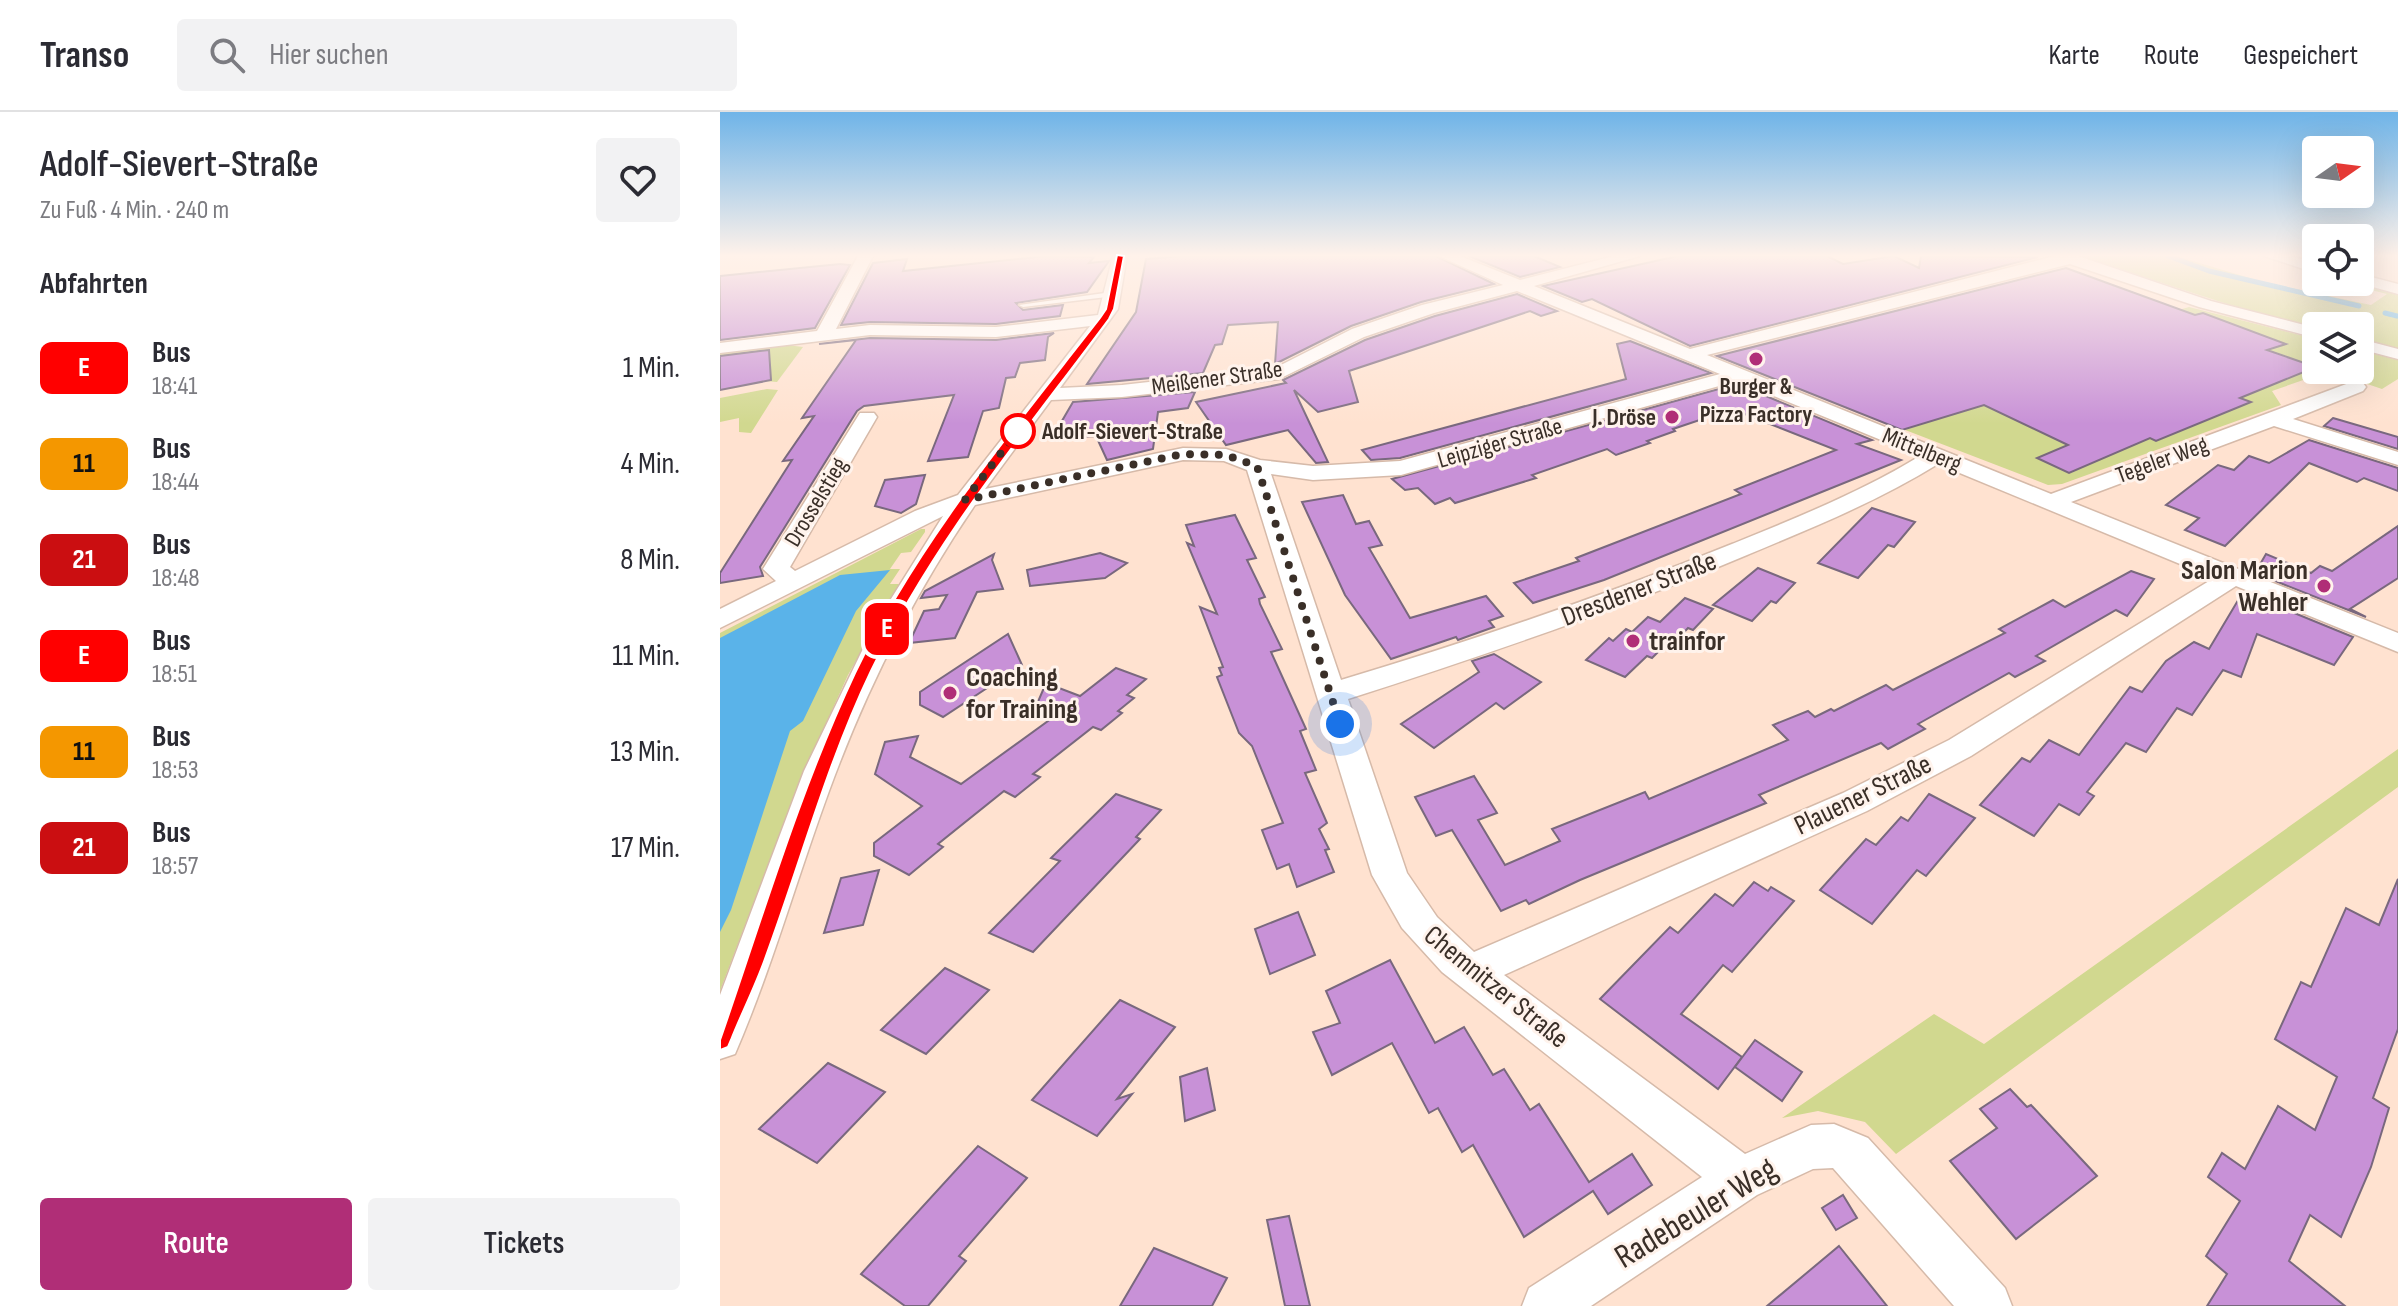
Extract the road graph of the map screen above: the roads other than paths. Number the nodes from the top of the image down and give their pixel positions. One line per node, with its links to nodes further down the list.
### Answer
1 (836, 312): 9 (street)
2 (1087, 312): 9 (street)
3 (1105, 312): 16 (street)
4 (1420, 312): 16 (street, Meißener Straße)
5 (1582, 312): 13 (street, Mittelberg)
6 (1850, 312): 13 (street)
7 (2235, 312): 8 (street)
8 (2302, 329)
9 (824, 335): 10 (street)
10 (720, 348)
11 (2374, 348): 12 (street)
12 (2398, 354)
13 (1689, 355): 14 (street, Mittelberg)
14 (1738, 375): 19 (street, Mittelberg); 21 (street, Leipziger Straße)
15 (2356, 387): 18 (street, Tegeler Weg)
16 (1045, 394): 22 (street)
17 (867, 417): 25 (street, Drosselstieg)
18 (2274, 419): 20 (street); 23 (street, Tegeler Weg)
19 (1936, 456): 23 (street, Mittelberg); 28 (street, Dresdener Straße)
20 (2398, 459)
21 (1257, 466): 22 (street); 28 (street, Chemnitzer Straße)
22 (965, 500): 25 (street); 30 (street)
23 (2049, 502): 24 (street, Mittelberg)
24 (2233, 577): 27 (street, Mittelberg); 29 (street, Plauener Straße)
25 (793, 582): 26 (street)
26 (720, 620)
27 (2398, 643)
28 (1330, 694): 29 (street, Chemnitzer Straße)
29 (1470, 972): 31 (street, Chemnitzer Straße)
30 (720, 1040)
31 (1741, 1179): 32 (street, Radebeuler Weg); 33 (street, Radebeuler Weg)
32 (1547, 1306)
33 (1987, 1306)

